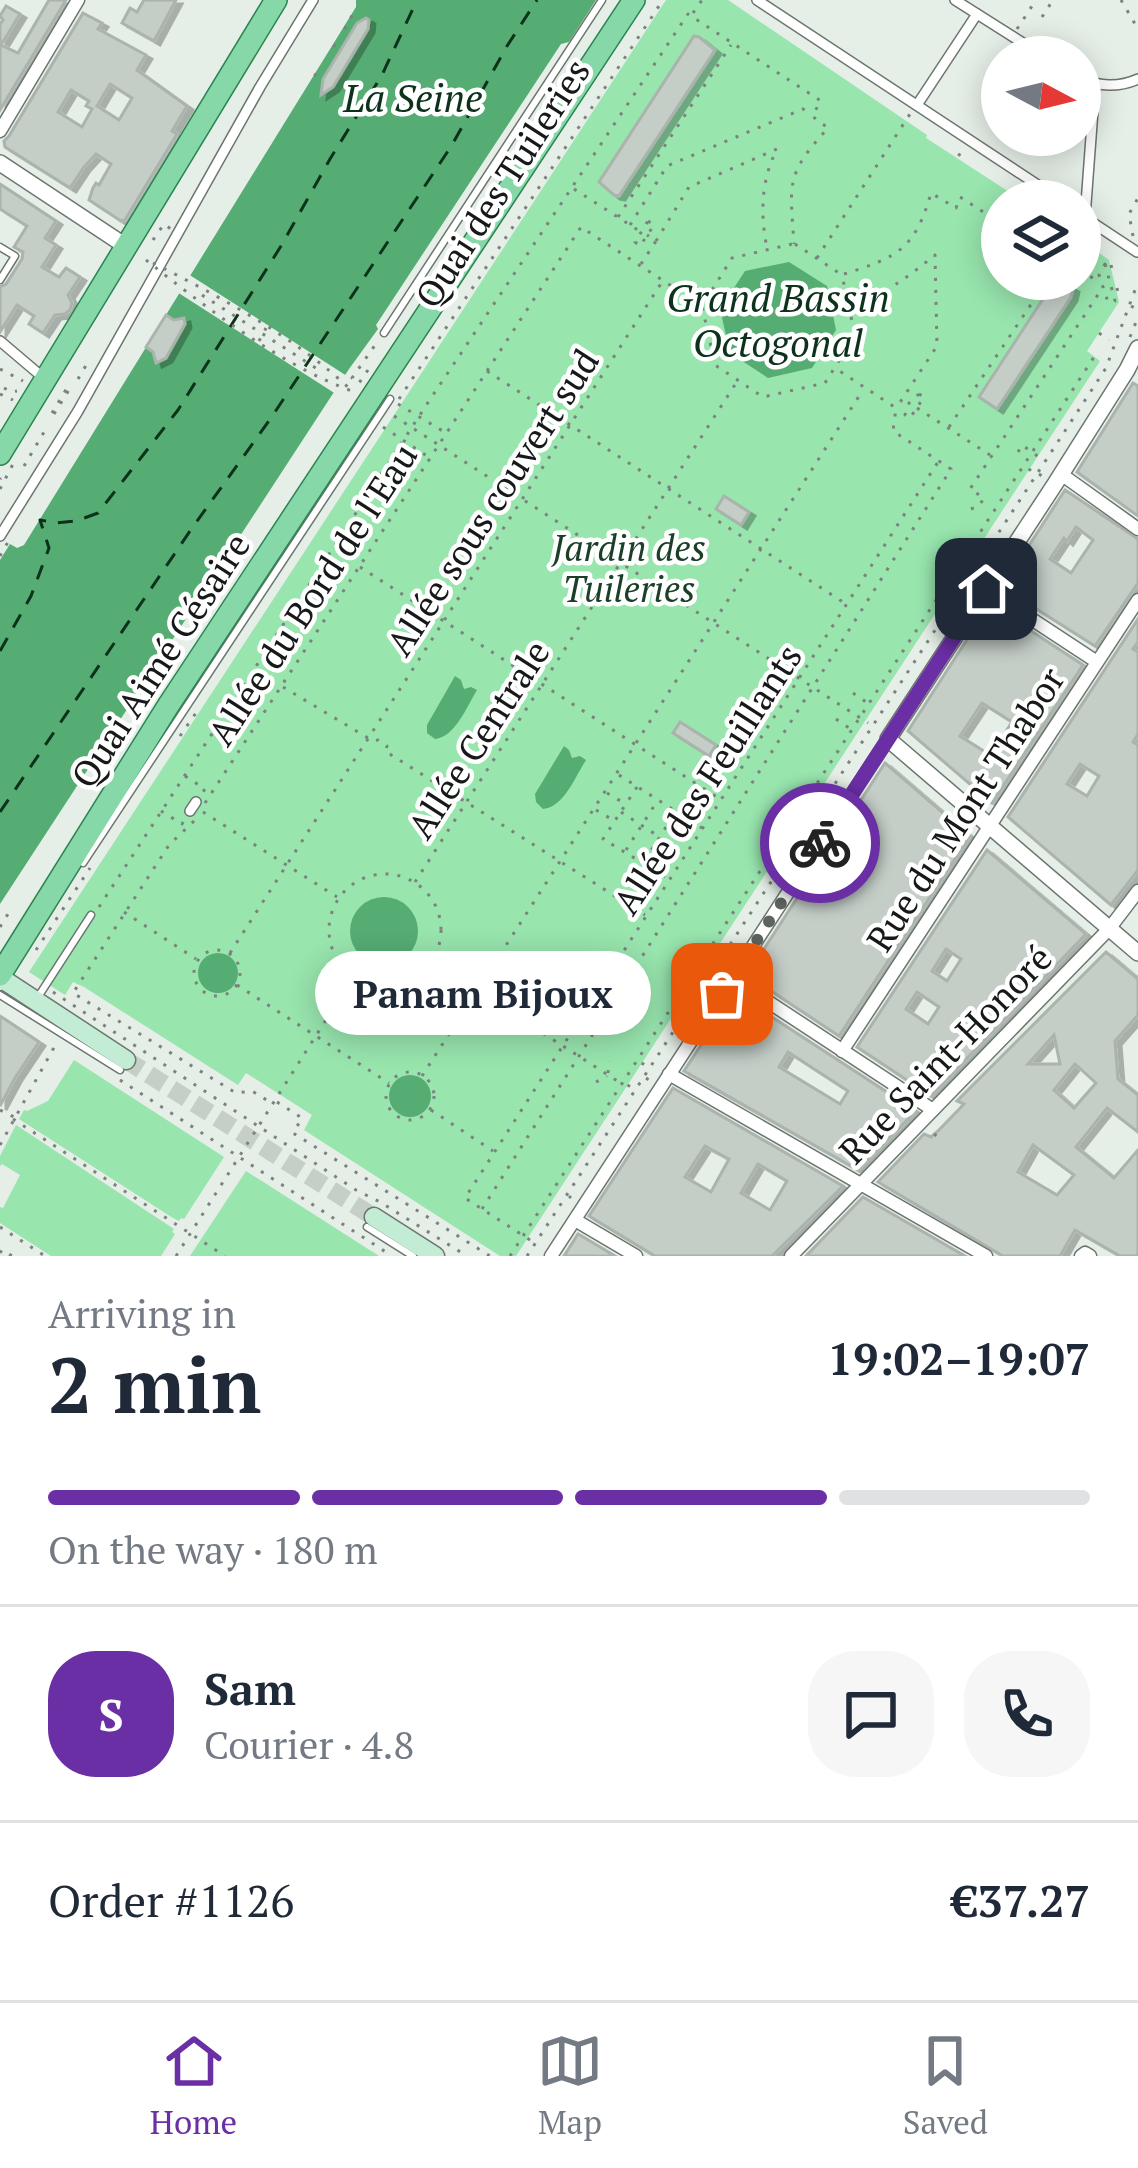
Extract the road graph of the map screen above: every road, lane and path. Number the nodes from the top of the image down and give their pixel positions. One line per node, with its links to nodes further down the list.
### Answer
1 (78, 0): 31 (street)
2 (276, 0): 49 (main road)
3 (313, 0): 122 (street)
4 (602, 0): 69 (lane)
5 (663, 0): 89 (path, Quai des Tuileries)
6 (702, 0): 14 (path)
7 (757, 0): 29 (street)
8 (955, 0): 13 (street)
9 (1036, 0): 21 (path)
10 (1053, 0): 16 (path)
11 (1121, 0): 19 (path)
12 (633, 4): 89 (main road, Quai des Tuileries)
13 (977, 14): 21 (street); 29 (street)
14 (689, 15): 22 (path); 36 (path)
15 (350, 16): 17 (path)
16 (1042, 17)
17 (359, 21)
18 (344, 27): 20 (path)
19 (1138, 28)
20 (352, 32)
21 (1012, 36)
22 (732, 43): 30 (path); 39 (path)
23 (333, 45): 24 (path)
24 (341, 50)
25 (314, 74): 27 (path)
26 (1138, 79): 28 (street)
27 (322, 80)
28 (1101, 85)
29 (917, 106): 35 (street); 50 (path)
30 (812, 116): 41 (path); 45 (path)
31 (0, 131)
32 (958, 154): 33 (path)
33 (966, 159)
34 (0, 163): 49 (street)
35 (1030, 180)
36 (573, 188): 39 (path); 98 (path)
37 (1138, 198): 48 (path)
38 (981, 210): 55 (path)
39 (618, 217): 41 (path)
40 (164, 224): 43 (path)
41 (630, 225): 44 (path)
42 (1101, 227): 48 (street)
43 (153, 240)
44 (656, 241): 47 (path); 51 (path)
45 (794, 244): 47 (path); 50 (path)
46 (0, 247): 56 (lane)
47 (767, 250): 66 (path)
48 (1137, 252)
49 (138, 255): 67 (path, bridge); 70 (path, bridge); 85 (main road)
50 (817, 259): 55 (path)
51 (640, 265): 57 (path); 80 (path, Allée du Bord de l'Eau)
52 (1111, 265): 54 (path)
53 (1101, 271): 60 (path)
54 (1113, 273)
55 (842, 275): 65 (path)
56 (0, 280)
57 (663, 280): 66 (path); 79 (path, Allée sous couvert sud)
58 (1101, 282): 60 (path)
59 (1138, 282): 126 (path)
60 (1102, 286): 110 (path)
61 (1117, 288): 63 (path)
62 (202, 295): 70 (path, bridge)
63 (1119, 296)
64 (1034, 300): 102 (path)
65 (848, 304): 77 (path); 92 (path)
66 (702, 305): 84 (path)
67 (266, 328): 70 (path, bridge); 70 (path, bridge)
68 (1099, 333): 71 (path)
69 (382, 335): 89 (path)
70 (261, 338): 81 (path, bridge)
71 (1109, 340)
72 (0, 341): 85 (street)
73 (1138, 348): 82 (street)
74 (1094, 357): 108 (path)
75 (586, 359): 79 (path)
76 (87, 364): 83 (path)
77 (835, 368): 84 (path); 87 (path)
78 (0, 369): 85 (path)
79 (605, 370): 99 (path, Allée sous couvert sud)
80 (487, 371): 99 (path); 104 (path, Allée du Bord de l'Eau)
81 (322, 372)
82 (1133, 373): 117 (street)
83 (78, 379)
84 (738, 380): 118 (path, Allée Centrale)
85 (38, 383): 109 (main road)
86 (71, 384): 96 (path)
87 (863, 388): 94 (path); 123 (path)
88 (3, 389): 90 (path); 91 (path)
89 (384, 389): 98 (path); 169 (lane, Quai Aimé Césaire); 188 (main road, Quai Aimé Césaire)
90 (17, 392)
91 (12, 399)
92 (903, 399): 93 (path); 94 (path)
93 (909, 403): 95 (path); 95 (path)
94 (896, 408): 113 (path)
95 (917, 408): 102 (path)
96 (53, 414)
97 (394, 416): 101 (path)
98 (418, 417): 101 (path); 104 (path)
99 (570, 425): 118 (path); 119 (path, Allée sous couvert sud)
100 (381, 426): 105 (path)
101 (411, 427): 105 (path); 106 (path)
102 (949, 427): 110 (path)
103 (47, 428): 115 (path)
104 (446, 433): 106 (path, Allée du Bord de l'Eau)
105 (403, 440): 112 (path); 150 (path)
106 (438, 445): 112 (path, Allée du Bord de l'Eau); 119 (path)
107 (1018, 452): 108 (path)
108 (1032, 452): 111 (path); 138 (path)
109 (0, 454)
110 (992, 456): 120 (path)
111 (1040, 457)
112 (430, 458): 125 (path, Allée du Bord de l'Eau)
113 (938, 461): 129 (path, Allée des Feuillants); 136 (path)
114 (1034, 463): 116 (path)
115 (24, 466)
116 (1029, 471)
117 (1061, 474): 121 (street); 127 (street)
118 (668, 488): 123 (path); 124 (path, Allée Centrale)
119 (523, 499): 124 (path); 130 (path, Allée sous couvert sud)
120 (970, 508)
121 (1138, 529)
122 (0, 536)
123 (761, 549): 129 (path); 131 (path)
124 (621, 562): 131 (path); 134 (path, Allée Centrale)
125 (358, 566): 130 (path); 135 (path, Allée du Bord de l'Eau)
126 (969, 578): 127 (path); 222 (path)
127 (982, 586): 132 (street); 146 (street)
128 (1138, 600): 132 (street, Rue du Mont Thabor)
129 (847, 605): 133 (path, Allée des Feuillants)
130 (444, 621): 134 (path); 145 (path, Allée sous couvert sud)
131 (714, 622): 133 (path); 147 (path)
132 (1097, 662): 164 (street, Rue du Mont Thabor)
133 (801, 678): 136 (path); 154 (path, Allée des Feuillants)
134 (542, 685): 147 (path); 155 (path, Allée Centrale)
135 (281, 686): 145 (path); 157 (path, Allée du Bord de l'Eau)
136 (814, 686): 140 (path); 198 (path)
137 (853, 693): 138 (path)
138 (868, 703): 140 (path)
139 (198, 710): 144 (path)
140 (859, 716): 142 (path); 143 (path)
141 (836, 719): 143 (path)
142 (868, 722)
143 (850, 729): 209 (path)
144 (181, 736)
145 (371, 739): 148 (path); 155 (path); 171 (path, Allée sous couvert sud)
146 (888, 739): 164 (street); 189 (street)
147 (635, 745): 149 (path); 154 (path)
148 (384, 748)
149 (616, 774): 151 (path); 152 (path)
150 (184, 776): 157 (path); 159 (path)
151 (637, 787): 153 (path); 156 (path)
152 (605, 792): 156 (path); 158 (path)
153 (658, 800): 161 (path); 163 (path)
154 (722, 800): 165 (path, Allée des Feuillants)
155 (466, 802): 168 (path); 173 (path, Allée Centrale)
156 (626, 804): 160 (path)
157 (195, 807): 159 (path); 171 (path); 178 (path, Allée du Bord de l'Eau)
158 (594, 809): 162 (path); 168 (path)
159 (161, 811): 176 (path)
160 (620, 812): 162 (path); 163 (path)
161 (676, 812): 165 (path); 166 (path)
162 (615, 821): 167 (path)
163 (642, 826): 166 (path); 167 (path)
164 (989, 826): 182 (street); 197 (street, Rue du Mont Thabor)
165 (703, 829): 172 (path, Allée des Feuillants)
166 (659, 837): 170 (path)
167 (625, 852): 170 (path)
168 (560, 861): 180 (path); 191 (path)
169 (83, 862)
170 (643, 863): 172 (path)
171 (286, 865): 175 (path); 183 (path, Allée sous couvert sud)
172 (670, 880): 180 (path, Allée des Feuillants)
173 (415, 882): 175 (path); 186 (path)
174 (1138, 890): 182 (street, Rue Saint-Honoré)
175 (338, 898): 187 (path)
176 (99, 907)
177 (2, 910): 181 (path)
178 (124, 912): 185 (path); 211 (path, Allée du Bord de l'Eau)
179 (91, 915): 192 (lane)
180 (647, 916): 196 (path, Allée des Feuillants)
181 (0, 927)
182 (1109, 929): 184 (street); 214 (street, Rue Saint-Honoré)
183 (230, 952): 185 (path); 190 (path)
184 (1138, 953)
185 (198, 960): 190 (path)
186 (432, 962): 187 (path); 191 (path)
187 (354, 977): 194 (path)
188 (0, 978): 192 (main road)
189 (732, 978): 197 (street); 204 (street)
190 (238, 986): 194 (path)
191 (478, 991): 196 (path); 205 (path)
192 (40, 993): 202 (main road); 216 (path)
193 (0, 995): 202 (lane)
194 (316, 1036): 208 (path); 211 (path)
195 (57, 1041): 215 (path)
196 (563, 1046): 198 (path); 218 (path, Allée des Feuillants)
197 (842, 1051): 214 (street)
198 (577, 1055): 203 (path); 221 (path)
199 (646, 1059): 201 (path)
200 (609, 1061): 203 (path)
201 (642, 1065)
202 (121, 1070): 219 (path)
203 (605, 1073): 207 (path); 209 (path)
204 (669, 1074): 220 (street); 223 (street)
205 (422, 1076): 208 (path); 213 (path)
206 (632, 1080): 210 (path)
207 (596, 1082)
208 (389, 1083): 213 (path)
209 (621, 1083): 227 (path)
210 (628, 1087)
211 (273, 1105): 216 (path); 239 (path)
212 (0, 1109): 215 (path)
213 (430, 1109): 218 (path)
214 (933, 1110): 220 (street, Rue Saint-Honoré)
215 (14, 1118): 217 (path); 226 (path)
216 (258, 1127): 219 (path); 238 (path)
217 (0, 1145)
218 (494, 1152): 221 (path, Allée des Feuillants)
219 (240, 1156): 226 (path); 235 (path)
220 (861, 1184): 231 (street); 244 (street, Rue Saint-Honoré)
221 (482, 1209): 227 (path)
222 (557, 1209): 223 (path); 241 (path)
223 (571, 1217): 242 (street); 243 (street)
224 (371, 1222): 236 (lane); 237 (main road)
225 (0, 1227): 230 (path)
226 (190, 1234): 233 (path); 234 (path)
227 (523, 1235): 228 (path); 240 (path)
228 (530, 1240)
229 (0, 1253): 232 (path)
230 (42, 1255)
231 (980, 1255)
232 (12, 1256)
233 (176, 1256)
234 (225, 1256)
235 (392, 1256)
236 (413, 1256)
237 (435, 1256)
238 (467, 1256)
239 (490, 1256)
240 (510, 1256)
241 (527, 1256)
242 (550, 1256)
243 (636, 1256)
244 (791, 1256)
245 (1081, 1256): 246 (street)
246 (1090, 1256)

